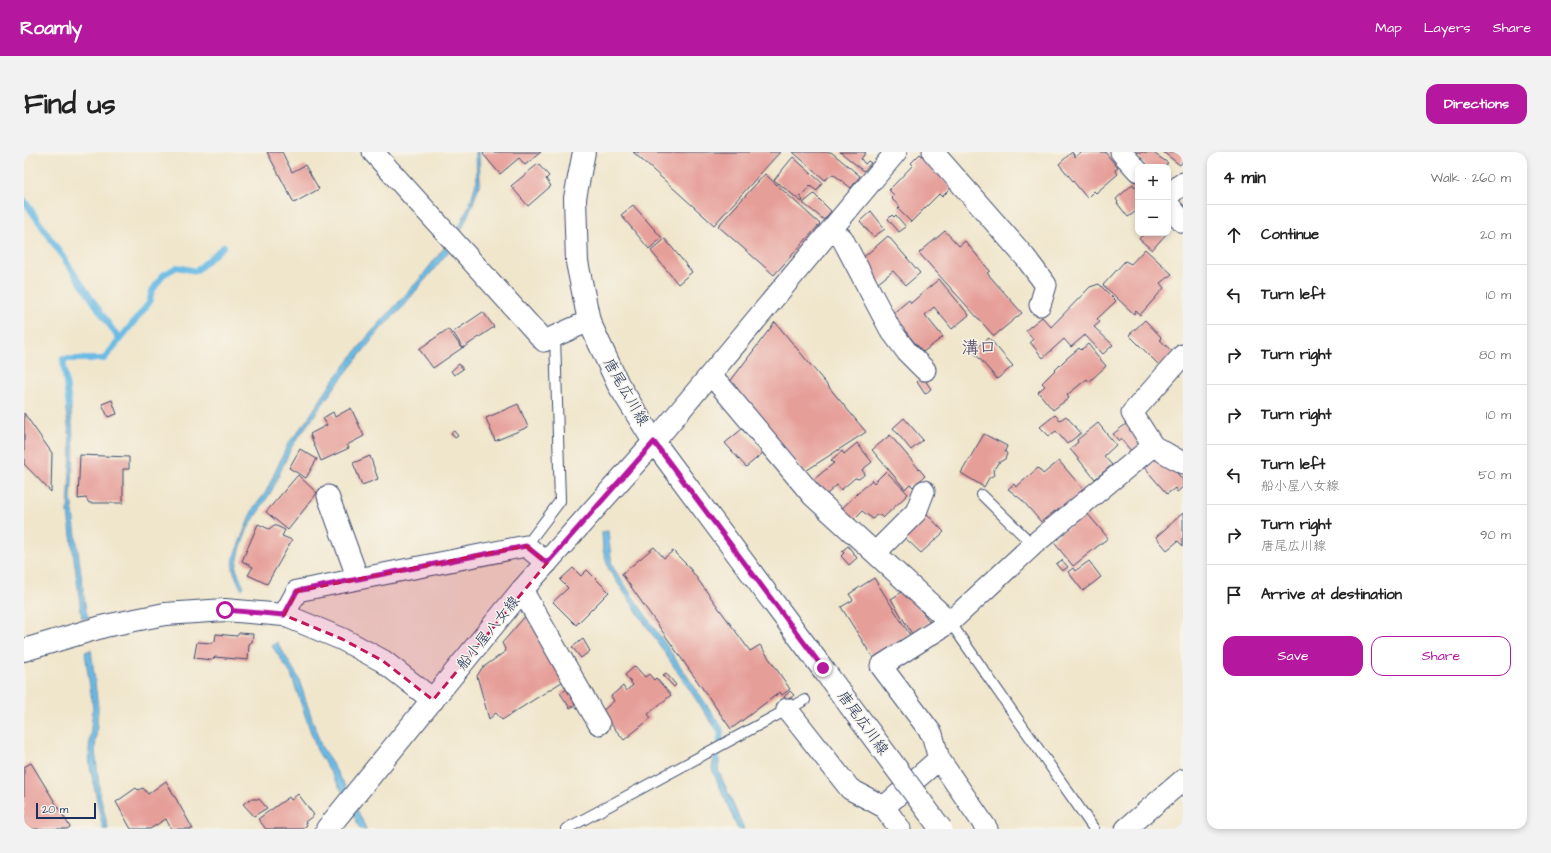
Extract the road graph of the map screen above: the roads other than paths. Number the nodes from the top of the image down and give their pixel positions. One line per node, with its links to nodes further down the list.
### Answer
1 (372, 152): 14 (street)
2 (584, 152): 13 (main road, 唐尾広川線)
3 (896, 152): 18 (street)
4 (933, 152): 12 (street)
5 (1121, 152): 6 (street)
6 (1135, 168)
7 (1183, 183): 8 (street)
8 (1171, 193)
9 (1171, 208): 10 (street)
10 (1183, 222)
11 (842, 238): 16 (street)
12 (1040, 305)
13 (589, 321): 14 (street); 18 (main road, 唐尾広川線)
14 (555, 337): 25 (lane)
15 (1183, 355): 19 (street)
16 (925, 370)
17 (719, 384): 26 (street)
18 (654, 442): 27 (main road, 船小屋八女線); 42 (main road, 唐尾広川線, bridge)
19 (1152, 446): 20 (street); 24 (street)
20 (1183, 463)
21 (924, 491): 26 (street)
22 (982, 495): 24 (lane)
23 (328, 496): 28 (street)
24 (1033, 545): 31 (street)
25 (526, 546): 27 (street); 28 (street)
26 (875, 553): 31 (street)
27 (547, 563): 29 (main road, 船小屋八女線)
28 (358, 579): 30 (street)
29 (522, 590): 33 (main road, 船小屋八女線); 35 (street)
30 (284, 615): 32 (main road); 33 (main road)
31 (950, 622): 36 (street); 44 (lane)
32 (24, 650)
33 (433, 700): 39 (main road, 船小屋八女線)
34 (796, 705): 38 (street); 40 (lane)
35 (599, 724)
36 (939, 759): 38 (street); 43 (street)
37 (1183, 780): 45 (street)
38 (884, 807): 41 (street)
39 (327, 829)
40 (566, 829)
41 (900, 829)
42 (941, 829)
43 (987, 829)
44 (1094, 829)
45 (1126, 829)

